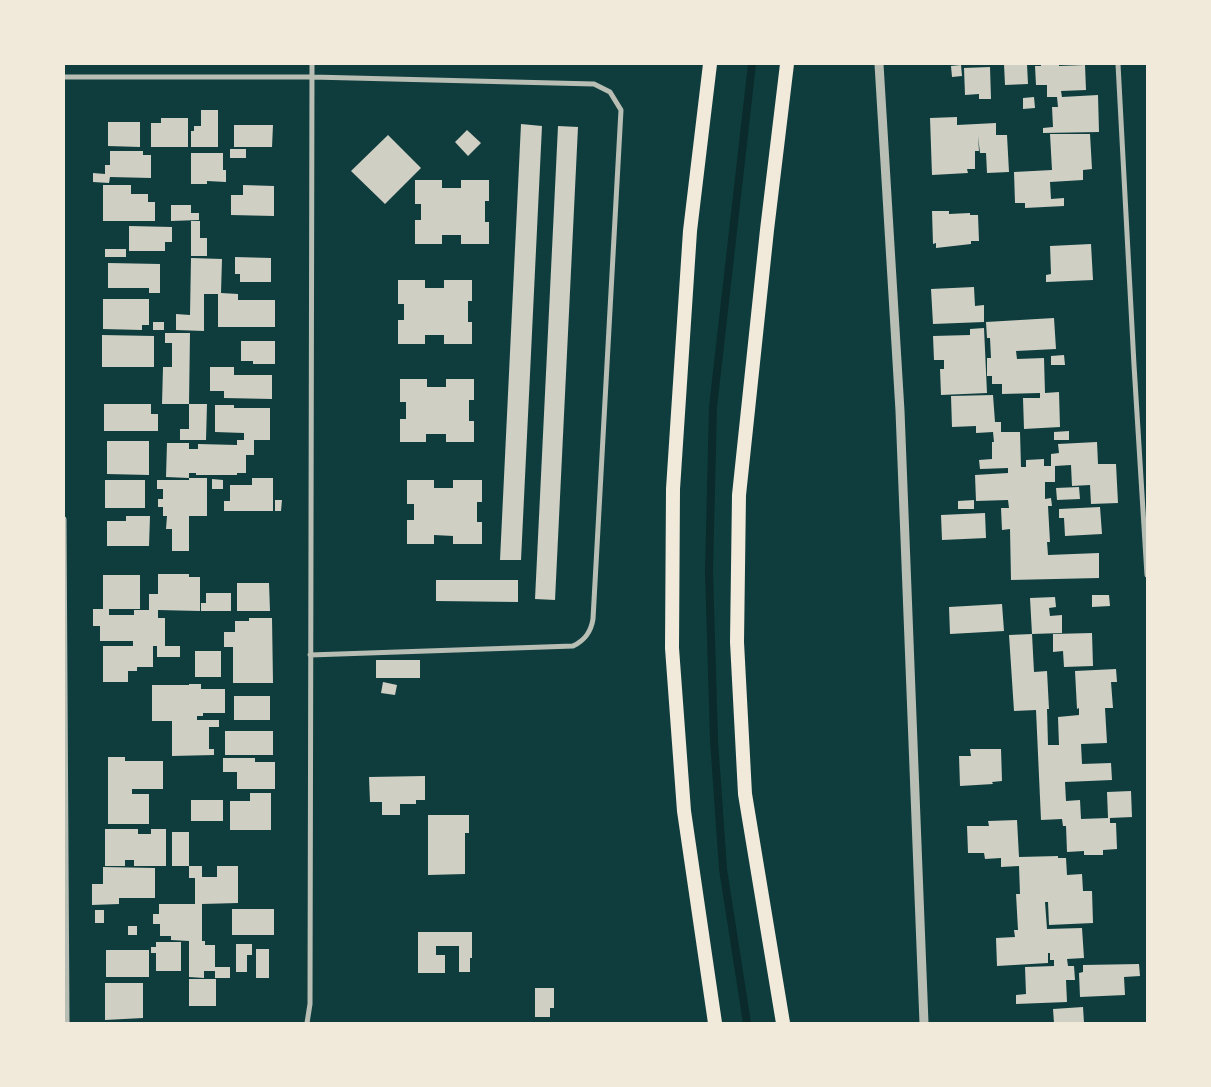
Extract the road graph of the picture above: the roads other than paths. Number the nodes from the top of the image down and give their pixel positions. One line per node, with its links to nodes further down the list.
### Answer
1 (312, 64): 7 (street)
2 (710, 64): 15 (highway)
3 (787, 64): 16 (highway)
4 (879, 64): 17 (street)
5 (1118, 64): 9 (street)
6 (64, 77): 7 (street)
7 (312, 77): 11 (street); 11 (street)
8 (64, 519): 10 (street)
9 (1147, 575)
10 (64, 589): 12 (street)
11 (310, 656): 14 (street)
12 (65, 863): 13 (street)
13 (65, 1022)
14 (307, 1023)
15 (715, 1023)
16 (783, 1023)
17 (924, 1023)

